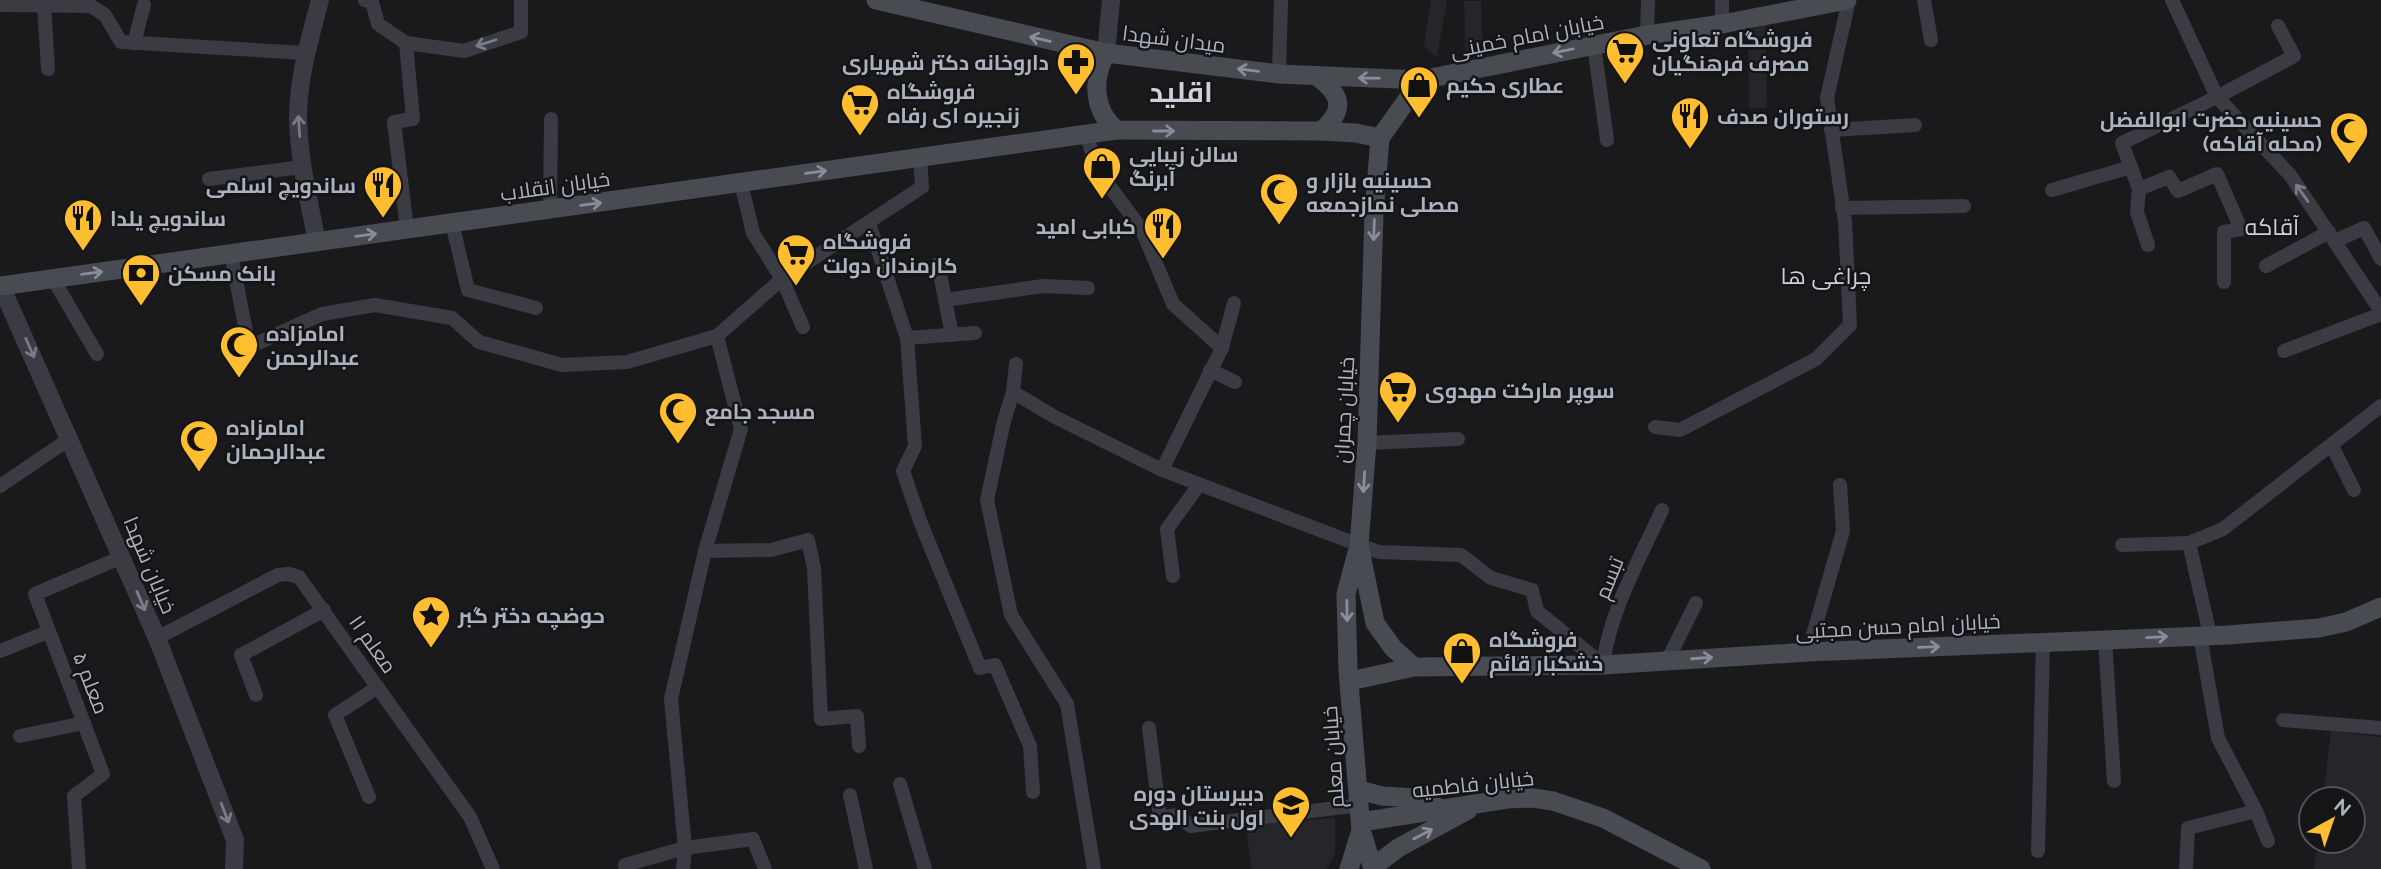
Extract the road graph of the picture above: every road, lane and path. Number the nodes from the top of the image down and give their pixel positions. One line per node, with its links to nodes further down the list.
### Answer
1 (320, 0): 22 (street)
2 (365, 0): 20 (street)
3 (521, 0): 20 (street, one-way to 20)
4 (876, 0): 23 (main road, one-way to 4)
5 (1111, 0): 23 (street)
6 (1281, 0): 25 (street)
7 (1648, 0): 17 (street)
8 (1722, 0): 15 (street)
9 (1848, 0): 15 (main road, خیابان امام خمینی); 32 (street)
10 (1924, 0): 18 (street)
11 (2172, 0): 28 (street)
12 (0, 5): 13 (street)
13 (44, 5): 19 (street); 24 (street)
14 (144, 5): 19 (street)
15 (1722, 24): 17 (main road, خیابان امام خمینی)
16 (2278, 26): 28 (street)
17 (1647, 35): 21 (main road, خیابان امام خمینی)
18 (1931, 40)
19 (134, 43): 22 (street)
20 (406, 43): 49 (street)
21 (1594, 45): 27 (main road, خیابان امام خمینی, one-way to 27); 36 (street)
22 (306, 53): 38 (street, one-way to 22)
23 (1107, 54): 25 (main road, میدان شهدا, one-way to 23); 31 (main road, میدان شهدا)
24 (48, 69)
25 (1279, 74): 26 (main road, میدان شهدا)
26 (1316, 76): 27 (main road, میدان شهدا, one-way to 26); 33 (main road)
27 (1422, 80): 35 (main road)
28 (2217, 97): 39 (street); 50 (street, one-way to 28)
29 (551, 119): 46 (street)
30 (1915, 125): 32 (street)
31 (1116, 130): 33 (main road, one-way to 33); 34 (main road, خیابان انقلاب)
32 (1831, 130): 45 (street)
33 (1321, 131): 35 (main road)
34 (1087, 135): 37 (main road, خیابان انقلاب); 71 (street)
35 (1380, 138): 82 (main road, خیابان چمران, one-way to 82)
36 (1606, 140)
37 (920, 158): 41 (main road, خیابان انقلاب, one-way to 37); 48 (street)
38 (302, 167): 40 (street); 51 (street)
39 (2131, 167): 42 (street); 43 (street)
40 (209, 179)
41 (741, 183): 46 (main road, خیابان انقلاب, one-way to 41); 58 (street)
42 (2139, 189): 52 (street); 59 (street)
43 (2052, 190)
44 (1964, 206): 45 (street)
45 (1842, 208): 79 (street)
46 (550, 209): 47 (main road, خیابان انقلاب)
47 (452, 223): 49 (main road, خیابان انقلاب); 64 (street)
48 (869, 223): 58 (street); 70 (street)
49 (407, 229): 51 (main road, خیابان انقلاب, one-way to 49)
50 (2332, 236): 54 (street); 56 (street); 65 (street)
51 (317, 242): 53 (main road, خیابان انقلاب)
52 (2148, 244)
53 (231, 254): 57 (main road, خیابان انقلاب, one-way to 53); 69 (street)
54 (2381, 259)
55 (938, 264): 62 (street)
56 (2266, 266)
57 (53, 279): 60 (main road, خیابان انقلاب); 73 (street)
58 (782, 279): 66 (street); 69 (street)
59 (2224, 282)
60 (1, 286): 80 (street, خیابان شهدا, one-way to 80)
61 (1088, 288): 62 (street)
62 (945, 300): 68 (street)
63 (1234, 303): 71 (street)
64 (536, 308)
65 (2381, 313): 72 (street)
66 (803, 327)
67 (975, 334): 68 (street)
68 (952, 335): 70 (street)
69 (717, 336): 93 (street)
70 (907, 338): 120 (street)
71 (1222, 348): 75 (street)
72 (2284, 351)
73 (97, 354)
74 (1016, 364): 77 (street)
75 (1210, 370): 76 (street); 84 (street)
76 (1234, 382)
77 (1013, 391): 84 (street); 139 (street)
78 (2381, 406): 83 (street)
79 (1655, 427)
80 (71, 438): 87 (street); 94 (street, خیابان شهدا)
81 (1458, 439): 82 (street)
82 (1367, 443): 91 (main road, خیابان چمران, one-way to 91)
83 (2332, 446): 88 (street); 90 (street)
84 (1162, 470): 85 (street)
85 (1199, 485): 91 (street); 95 (street)
86 (1840, 485): 105 (street)
87 (0, 486)
88 (2354, 490)
89 (1662, 510): 107 (street, تبسم)
90 (2189, 543): 92 (street); 100 (street)
91 (1359, 545): 107 (street); 108 (main road, خیابان چمران); 109 (main road, خیابان معلم, one-way to 109)
92 (2122, 545)
93 (705, 551): 117 (street); 128 (street)
94 (122, 557): 99 (street, معلم ۵); 101 (street, خیابان شهدا, one-way to 101)
95 (1173, 576)
96 (1696, 603): 106 (street)
97 (2381, 607): 100 (main road, خیابان امام حسن مجتبی)
98 (324, 610): 101 (street, معلم ۱۱); 110 (street, معلم ۱۱); 111 (street)
99 (48, 632): 104 (street); 113 (street, معلم ۵)
100 (2205, 635): 102 (main road, خیابان امام حسن مجتبی, one-way to 100); 125 (street)
101 (157, 638): 133 (street, خیابان شهدا, one-way to 133)
102 (2105, 639): 103 (main road, خیابان امام حسن مجتبی); 118 (street)
103 (2043, 642): 105 (main road, خیابان امام حسن مجتبی, one-way to 103); 129 (street)
104 (0, 651)
105 (1808, 652): 106 (main road, خیابان امام حسن مجتبی, one-way to 105)
106 (1667, 661): 107 (main road, خیابان امام حسن مجتبی)
107 (1603, 665): 108 (main road, خیابان امام حسن مجتبی)
108 (1414, 667): 109 (main road, خیابان امام حسن مجتبی)
109 (1350, 681): 126 (main road, خیابان معلم)
110 (378, 687): 122 (street); 134 (street, معلم ۱۱)
111 (257, 695)
112 (2283, 720): 115 (street)
113 (83, 723): 116 (street); 132 (street, معلم ۵)
114 (1150, 728): 126 (street)
115 (2381, 728)
116 (20, 736)
117 (859, 746)
118 (2114, 781)
119 (900, 784): 138 (street)
120 (1033, 792)
121 (850, 794): 137 (street)
122 (369, 797)
123 (1475, 806): 124 (main road, خیابان فاطمیه); 131 (main road, one-way to 123); 141 (main road, خیابان فاطمیه)
124 (1440, 809): 126 (main road, خیابان فاطمیه); 126 (main road)
125 (2256, 811): 127 (street); 142 (street)
126 (1360, 812): 131 (main road, خیابان معلم); 140 (main road, خیابان معلم)
127 (2268, 841)
128 (685, 848): 130 (street); 135 (street); 136 (street)
129 (2038, 851)
130 (625, 865)
131 (1373, 868)
132 (79, 869)
133 (234, 869)
134 (493, 869)
135 (683, 869)
136 (765, 869)
137 (866, 869)
138 (925, 869)
139 (1094, 869)
140 (1349, 869)
141 (1701, 869)
142 (2186, 869)

